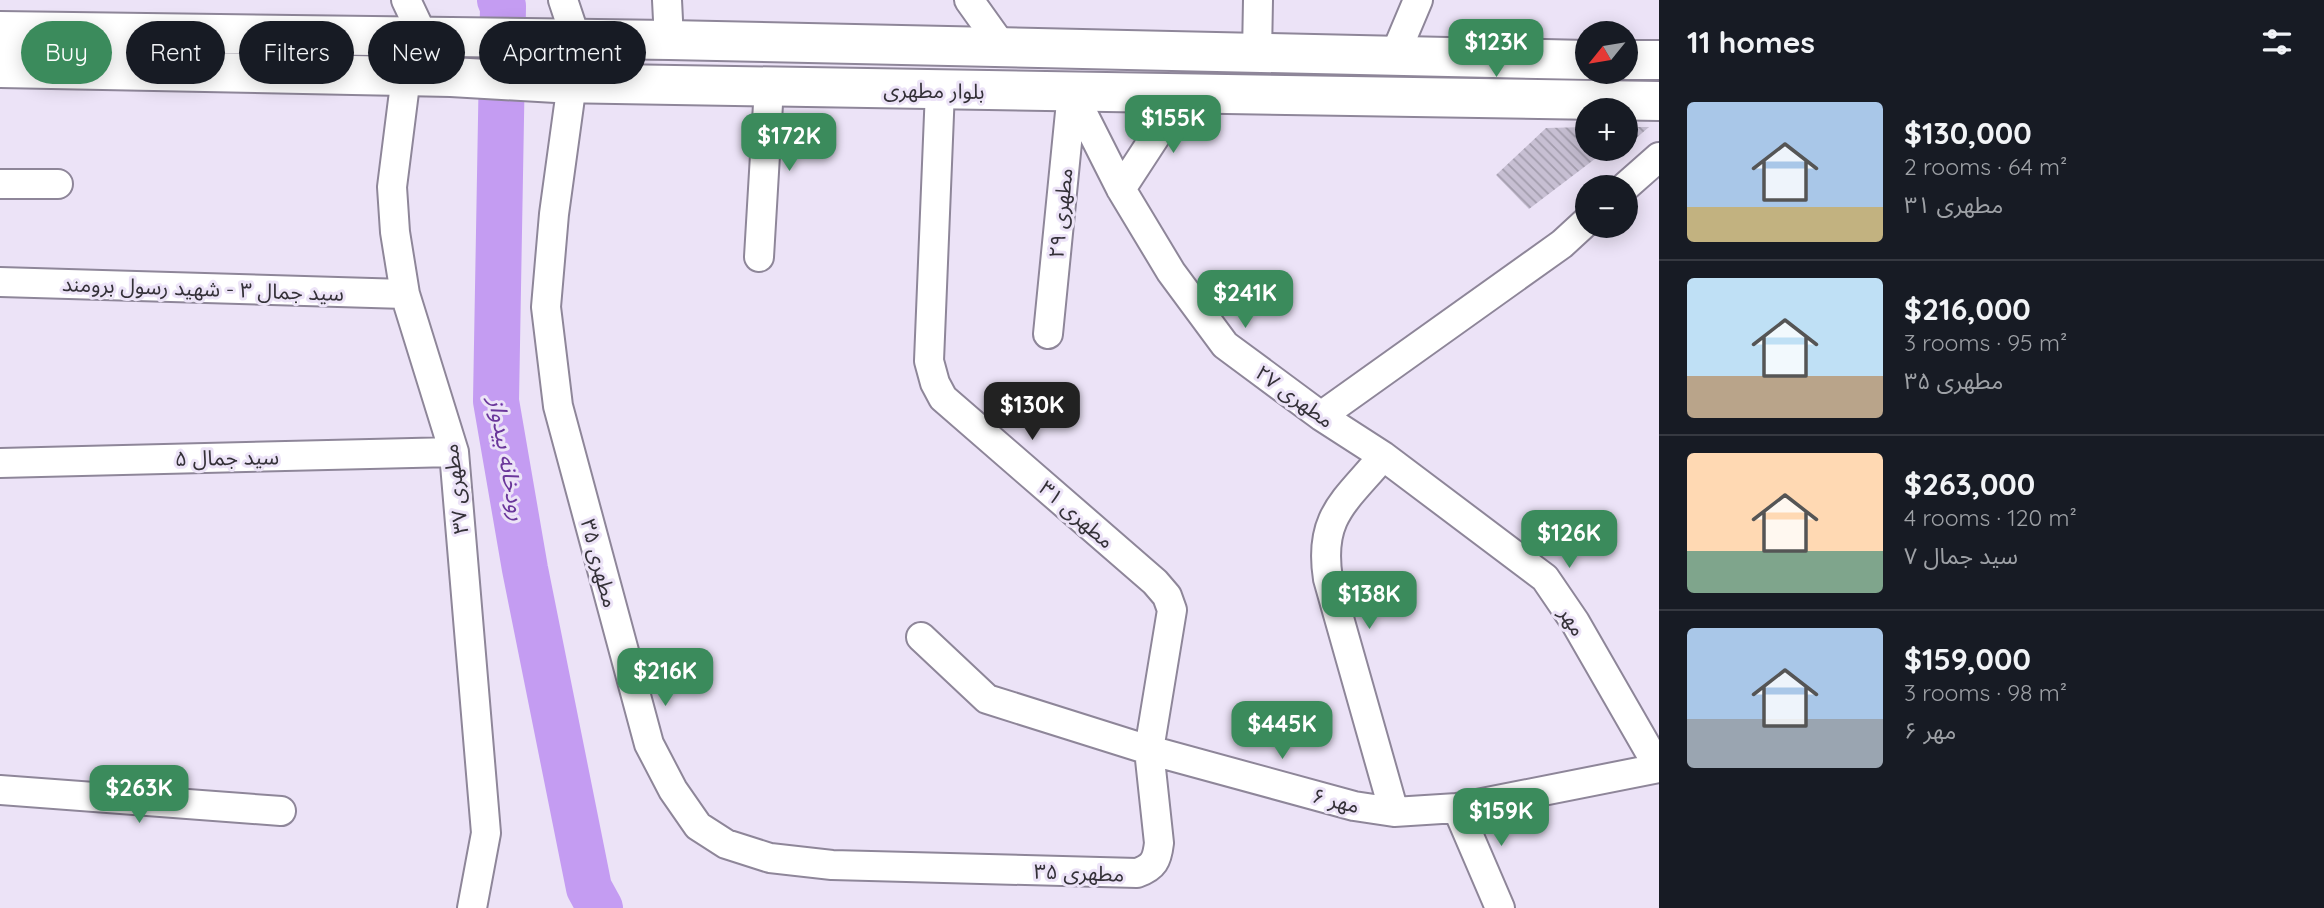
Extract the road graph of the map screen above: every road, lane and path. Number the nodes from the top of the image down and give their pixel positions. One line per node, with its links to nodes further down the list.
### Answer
1 (406, 0): 7 (street)
2 (563, 0): 8 (street)
3 (667, 0): 12 (street)
4 (969, 0): 13 (street)
5 (1258, 0): 14 (street)
6 (1418, 0): 15 (street)
7 (426, 21)
8 (565, 21)
9 (0, 31): 10 (main road, بلوار مطهری)
10 (368, 37)
11 (646, 40): 12 (main road, بلوار مطهری)
12 (669, 40): 13 (main road, بلوار مطهری)
13 (1004, 49): 14 (main road, بلوار مطهری)
14 (1257, 54): 15 (main road, بلوار مطهری)
15 (1394, 57): 16 (main road, بلوار مطهری)
16 (1526, 60): 17 (main road, بلوار مطهری); 29 (main road)
17 (1575, 60)
18 (1638, 60): 19 (main road)
19 (1659, 60)
20 (0, 68): 21 (main road, بلوار مطهری)
21 (368, 75)
22 (405, 84): 39 (street, مطهری ۳۷)
23 (564, 84): 46 (street, مطهری ۳۵)
24 (615, 84): 25 (main road, بلوار مطهری)
25 (769, 87): 26 (main road, بلوار مطهری); 37 (street)
26 (940, 90): 27 (main road, بلوار مطهری); 46 (street, مطهری ۳۱)
27 (1072, 92): 28 (main road, بلوار مطهری); 35 (street, مطهری ۲۷); 40 (street, مطهری ۲۹)
28 (1184, 94): 29 (main road, بلوار مطهری); 35 (street)
29 (1525, 100): 30 (main road, بلوار مطهری)
30 (1659, 101)
31 (1659, 157): 32 (street)
32 (1638, 176)
33 (0, 184): 34 (street)
34 (58, 184)
35 (1121, 189): 41 (street, مطهری ۲۷)
36 (1575, 232): 41 (street)
37 (759, 257)
38 (0, 282): 39 (street, سید جمال ۳ - شهید رسول برومند)
39 (405, 294): 42 (street, مطهری ۳۷)
40 (1048, 334)
41 (1321, 416): 43 (street, مطهری ۲۷)
42 (454, 452): 44 (street, سید جمال ۵); 52 (street, مطهری ۳۷)
43 (1383, 456): 47 (street, مهر); 51 (street)
44 (0, 463)
45 (921, 637): 46 (street, مهر ۶)
46 (1149, 750): 51 (street, مهر ۶)
47 (1659, 768): 49 (street, مهر ۶)
48 (0, 790): 50 (street)
49 (1457, 808): 51 (street, مهر ۶); 53 (street)
50 (281, 811)
51 (1394, 812)
52 (472, 908)
53 (1500, 908)

